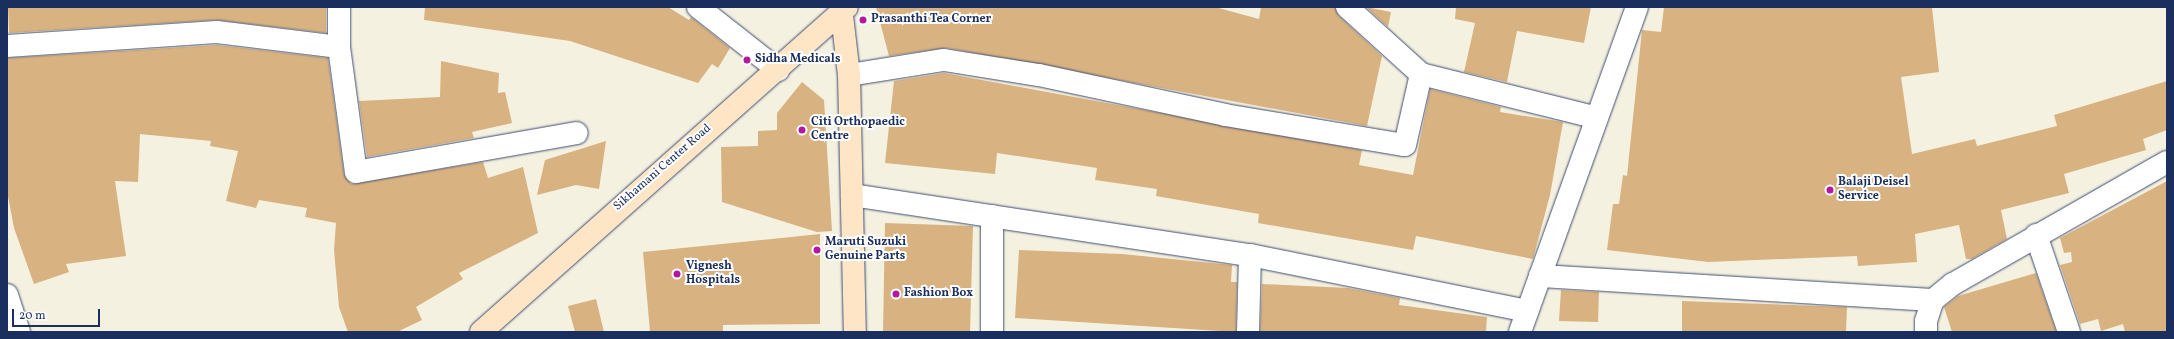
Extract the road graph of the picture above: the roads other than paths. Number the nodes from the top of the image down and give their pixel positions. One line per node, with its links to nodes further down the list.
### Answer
1 (339, 7): 7 (street)
2 (698, 7): 8 (street)
3 (1347, 7): 9 (street)
4 (1637, 7): 11 (street)
5 (843, 9): 8 (street, Sikhamani Center Road); 10 (street)
6 (7, 46): 7 (street)
7 (339, 47): 12 (street)
8 (778, 70): 23 (street, Sikhamani Center Road)
9 (1421, 74): 10 (street); 11 (street)
10 (849, 75): 14 (street)
11 (1597, 118): 18 (street)
12 (577, 133)
13 (2167, 162): 16 (street)
14 (852, 195): 15 (street); 24 (street)
15 (992, 216): 17 (street); 25 (street)
16 (2036, 235): 20 (street); 29 (street)
17 (1250, 255): 21 (street); 26 (street)
18 (1540, 276): 20 (street); 21 (street)
19 (7, 295): 22 (street)
20 (1933, 300): 28 (street)
21 (1527, 311): 27 (street)
22 (19, 332)
23 (481, 332)
24 (855, 332)
25 (992, 332)
26 (1248, 332)
27 (1520, 332)
28 (1926, 332)
29 (2069, 332)

